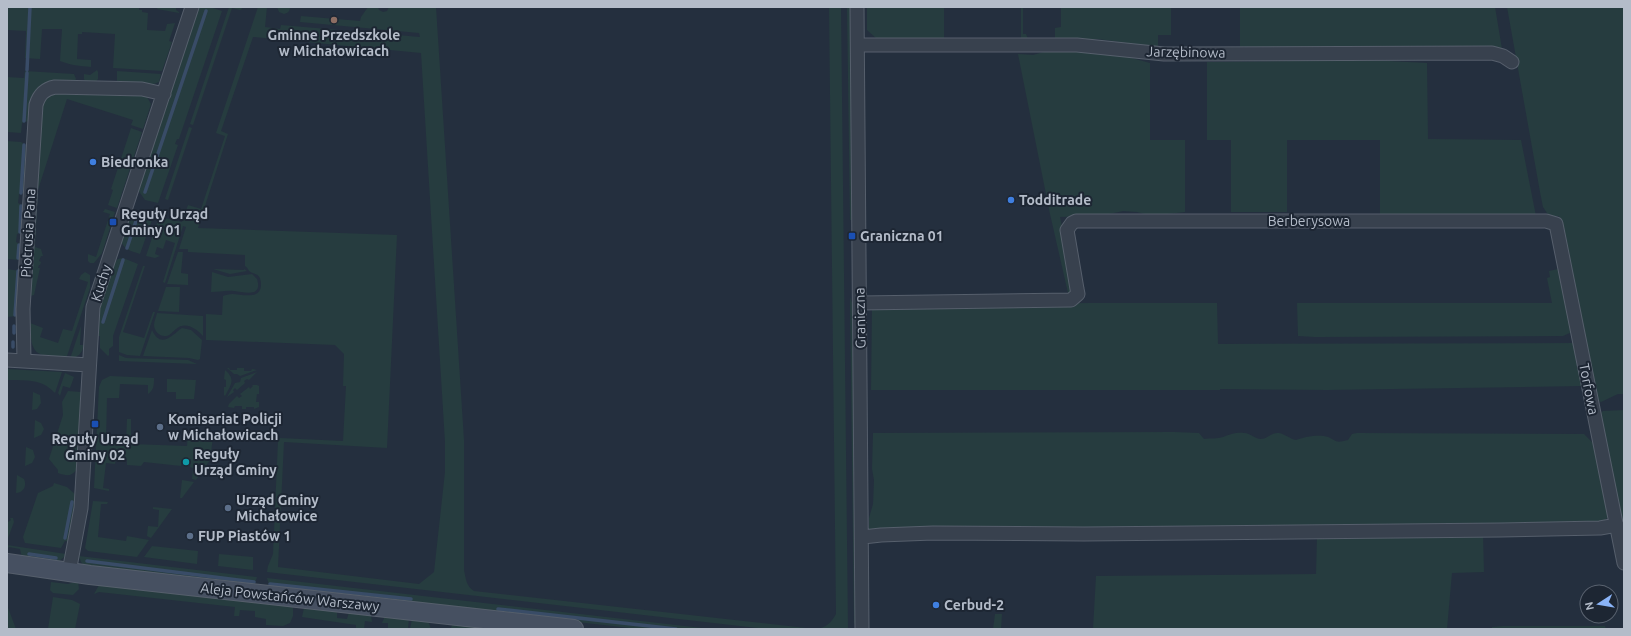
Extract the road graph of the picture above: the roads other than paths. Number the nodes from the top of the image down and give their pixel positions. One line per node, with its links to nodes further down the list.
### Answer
1 (192, 7): 5 (street, Kuchy)
2 (857, 7): 3 (street, Graniczna)
3 (858, 45): 4 (street, Jarzębinowa); 7 (street, Graniczna)
4 (1512, 62)
5 (164, 94): 9 (street, Piotrusia Pana); 10 (street, Kuchy)
6 (1546, 221): 7 (street, Berberysowa); 11 (street, Torfowa)
7 (860, 303): 12 (street, Graniczna)
8 (7, 360): 9 (street)
9 (24, 360): 10 (street)
10 (89, 365): 15 (street, Kuchy)
11 (1617, 525): 12 (street); 14 (street, Torfowa)
12 (863, 537): 17 (street, Graniczna)
13 (7, 562): 15 (street, Aleja Powstańców Warszawy)
14 (1624, 563)
15 (69, 572): 16 (street, Aleja Powstańców Warszawy)
16 (574, 629)
17 (862, 629)

